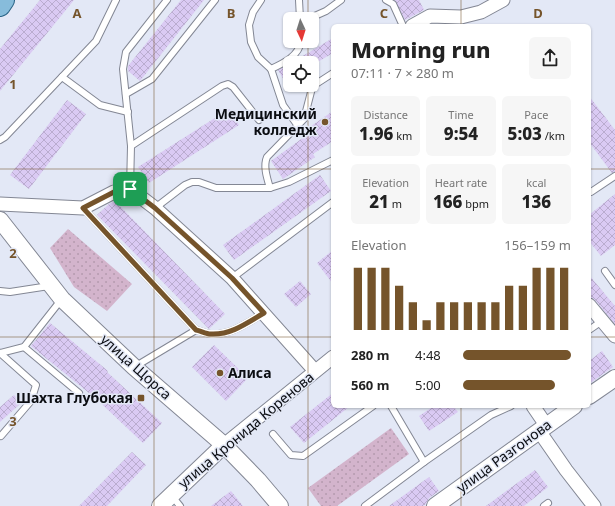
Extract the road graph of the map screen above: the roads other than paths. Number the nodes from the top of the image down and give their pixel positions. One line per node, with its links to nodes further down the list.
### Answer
1 (4, 0): 10 (main road)
2 (116, 0): 18 (lane)
3 (167, 0): 19 (lane)
4 (215, 0): 19 (lane)
5 (261, 0): 16 (lane)
6 (299, 0): 11 (lane)
7 (341, 0): 12 (lane)
8 (386, 0): 13 (lane)
9 (503, 0): 14 (street)
10 (0, 6)
11 (300, 12)
12 (319, 14)
13 (402, 24)
14 (416, 24)
15 (298, 48): 16 (lane)
16 (271, 69): 22 (lane)
17 (331, 75): 22 (lane)
18 (62, 77): 20 (lane); 23 (lane)
19 (126, 94): 20 (lane)
20 (128, 112): 24 (lane)
21 (259, 120): 24 (lane)
22 (298, 126): 27 (lane)
23 (0, 140)
24 (131, 146): 28 (lane)
25 (331, 161): 27 (lane)
26 (615, 176): 29 (lane)
27 (270, 188): 33 (lane)
28 (130, 189): 32 (street); 33 (street)
29 (591, 192)
30 (0, 204): 32 (street)
31 (331, 204): 36 (lane)
32 (83, 208): 45 (lane)
33 (155, 208): 36 (street)
34 (0, 220): 38 (street, улица Щорса)
35 (604, 271): 37 (lane)
36 (232, 278): 42 (street)
37 (615, 285)
38 (51, 286): 39 (lane); 40 (street, улица Щорса)
39 (0, 291)
40 (62, 299): 47 (lane); 50 (street, улица Щорса)
41 (591, 307): 43 (street)
42 (264, 313): 45 (lane); 51 (street)
43 (602, 321): 44 (lane); 46 (street)
44 (591, 329)
45 (196, 330): 50 (lane)
46 (615, 336)
47 (24, 347): 48 (lane); 53 (lane)
48 (0, 353): 62 (lane)
49 (331, 359): 51 (street, улица Кронида Коренова)
50 (134, 367): 63 (street, улица Щорса)
51 (315, 371): 63 (street, улица Кронида Коренова)
52 (615, 378): 54 (street)
53 (78, 393)
54 (591, 395)
55 (370, 408): 61 (lane)
56 (392, 408): 64 (lane)
57 (507, 408): 64 (lane)
58 (534, 408): 60 (street)
59 (571, 408): 60 (street, улица Разгонова)
60 (543, 428): 69 (street, улица Разгонова); 70 (street)
61 (273, 434)
62 (0, 436)
63 (224, 445): 65 (street, улица Кронида Коренова); 67 (street, улица Щорса)
64 (424, 462): 68 (lane)
65 (177, 503): 66 (street, улица Кронида Коренова)
66 (160, 506)
67 (280, 506)
68 (365, 506)
69 (435, 506)
70 (594, 506)

